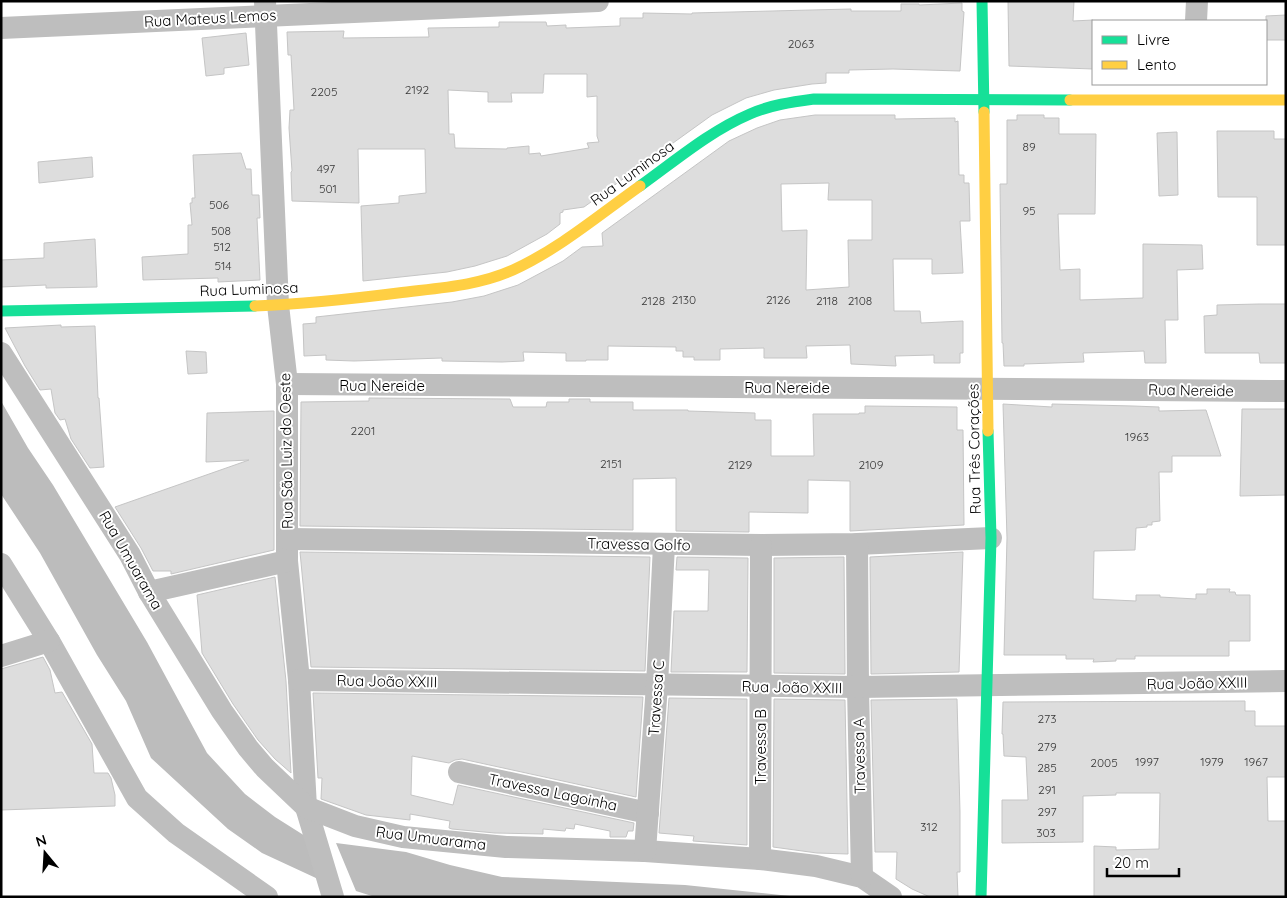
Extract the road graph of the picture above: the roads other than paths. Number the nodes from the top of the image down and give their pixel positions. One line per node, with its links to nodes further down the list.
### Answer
1 (598, 1): 4 (street, Rua Mateus Lemos)
2 (982, 1): 8 (street, Rua Três Corações)
3 (1197, 1): 5 (street)
4 (266, 8): 6 (street, Rua Mateus Lemos); 10 (street, Rua São Luiz do Oeste)
5 (1196, 20)
6 (1, 28)
7 (1194, 92): 8 (street, Rua Luminosa); 9 (street, Rua Luminosa)
8 (984, 100): 10 (street, Rua Luminosa); 14 (street, Rua Três Corações)
9 (1286, 100)
10 (278, 305): 11 (street, Rua Luminosa); 13 (street, Rua São Luiz do Oeste)
11 (1, 311)
12 (1, 353): 22 (street, Rua Umuarama)
13 (287, 384): 14 (street, Rua Nereide); 20 (street, Rua São Luiz do Oeste)
14 (987, 388): 15 (street, Rua Nereide); 16 (street, Rua Três Corações)
15 (1286, 391)
16 (991, 538): 17 (street, Travessa Golfo); 28 (street, Rua Três Corações)
17 (857, 544): 19 (street, Travessa Golfo); 30 (street, Travessa A)
18 (664, 545): 19 (street, Travessa Golfo); 20 (street, Travessa Golfo); 27 (street, Travessa C)
19 (761, 545): 29 (street, Travessa B)
20 (287, 550): 22 (street, Travessa Golfo); 25 (street, Rua São Luiz do Oeste)
21 (1, 564): 23 (street)
22 (149, 592): 32 (street, Rua Umuarama)
23 (49, 641): 24 (street); 37 (street)
24 (1, 656)
25 (298, 680): 27 (street, Rua João XXIII); 32 (street, Rua São Luiz do Oeste)
26 (1286, 681): 28 (street, Rua João XXIII)
27 (658, 685): 29 (street, Rua João XXIII); 33 (street, Travessa C)
28 (988, 686): 30 (street, Rua João XXIII); 40 (street, Rua Três Corações)
29 (760, 687): 30 (street, Rua João XXIII); 35 (street, Travessa B)
30 (858, 687): 36 (street, Travessa A)
31 (459, 772): 33 (street, Travessa Lagoinha)
32 (306, 807): 34 (street, Rua Umuarama); 38 (street, Rua São Luiz do Oeste)
33 (648, 813): 34 (street, Travessa C)
34 (645, 851): 35 (street, Rua Umuarama)
35 (760, 859): 36 (street, Rua Umuarama)
36 (862, 878): 39 (street, Rua Umuarama)
37 (267, 897)
38 (333, 897)
39 (892, 897)
40 (981, 897)

